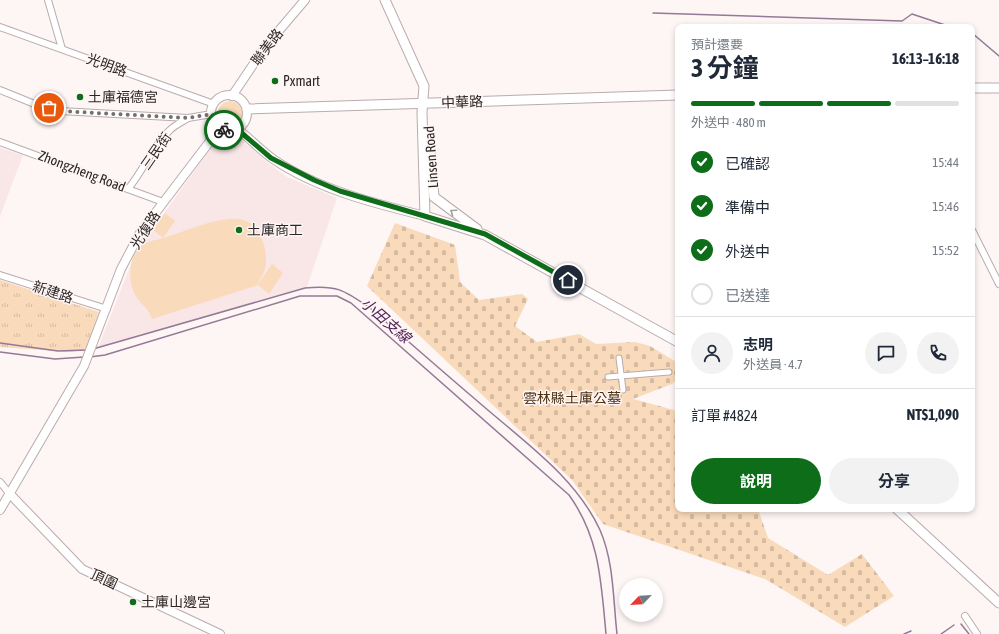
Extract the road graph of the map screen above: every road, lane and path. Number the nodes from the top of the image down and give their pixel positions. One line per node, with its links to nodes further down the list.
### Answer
1 (48, 0): 5 (street)
2 (305, 0): 10 (street, 聯美路)
3 (385, 0): 11 (main road, Linsen Road)
4 (0, 28): 5 (street, 光明路)
5 (62, 49): 12 (street, 光明路)
6 (975, 88): 7 (main road)
7 (999, 88)
8 (0, 90): 15 (street)
9 (675, 95): 11 (main road, 中華路)
10 (232, 96): 12 (street); 13 (street)
11 (424, 103): 13 (main road, 中華路); 21 (main road, Linsen Road); 22 (main road, Linsen Road, one-way to 11)
12 (214, 104): 14 (street)
13 (246, 109): 17 (street)
14 (212, 114): 15 (street); 16 (street)
15 (188, 118): 19 (street, 三民街)
16 (220, 128): 17 (street); 20 (street, 光復路)
17 (237, 129): 21 (street)
18 (0, 142): 19 (street, Zhongzheng Road)
19 (128, 189): 20 (street, Zhongzheng Road)
20 (163, 202): 26 (street, 光復路)
21 (425, 216): 22 (main road)
22 (485, 234): 27 (main road)
23 (975, 236): 25 (street)
24 (0, 275): 26 (street, 新建路)
25 (999, 284)
26 (107, 309): 34 (street, 光復路)
27 (675, 340)
28 (619, 358): 31 (street)
29 (669, 372): 31 (street)
30 (608, 376): 31 (street)
31 (621, 376): 32 (street)
32 (623, 390)
33 (0, 482): 34 (street)
34 (9, 493): 35 (street); 39 (street, 頂圍)
35 (0, 510)
36 (900, 512): 37 (main road)
37 (999, 603)
38 (965, 616): 40 (street)
39 (220, 634)
40 (977, 634)

